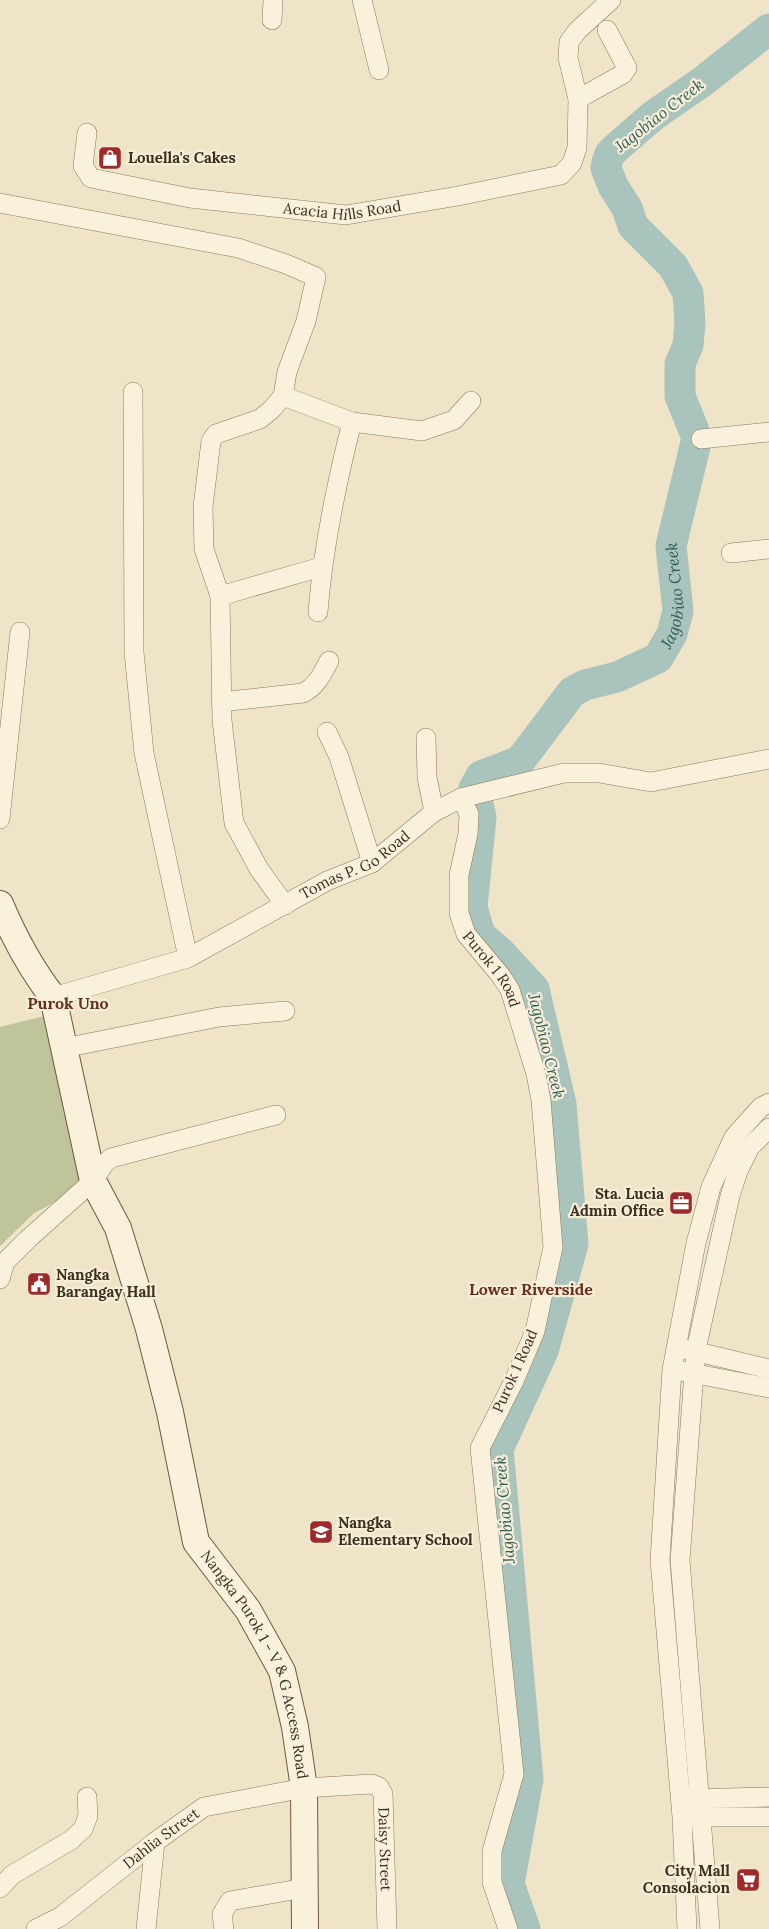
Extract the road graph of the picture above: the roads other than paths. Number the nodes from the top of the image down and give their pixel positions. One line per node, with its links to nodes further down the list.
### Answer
1 (273, 0): 4 (street)
2 (362, 0): 6 (street)
3 (611, 0): 7 (street, Acacia Hills Road)
4 (272, 20)
5 (607, 30): 7 (street)
6 (379, 70)
7 (578, 99): 8 (street, Acacia Hills Road)
8 (87, 133)
9 (0, 203): 11 (street)
10 (132, 392): 33 (street)
11 (283, 396): 13 (street); 19 (street)
12 (471, 401): 13 (street)
13 (352, 422): 18 (street)
14 (769, 432): 15 (street)
15 (701, 439)
16 (769, 549): 17 (street)
17 (731, 553)
18 (321, 567): 19 (street); 20 (street)
19 (220, 596): 23 (street)
20 (318, 612)
21 (20, 632): 29 (street)
22 (329, 661): 23 (street)
23 (221, 702): 32 (street)
24 (327, 732): 30 (street)
25 (426, 738): 28 (street)
26 (769, 759): 27 (street, Tomas P. Go Road)
27 (464, 797): 28 (street, Tomas P. Go Road); 64 (street, Purok 1 Road)
28 (434, 812): 30 (street, Tomas P. Go Road)
29 (0, 819)
30 (372, 863): 32 (street, Tomas P. Go Road)
31 (0, 904): 34 (street)
32 (285, 905): 33 (street, Tomas P. Go Road)
33 (188, 958): 34 (street, Tomas P. Go Road)
34 (53, 997): 36 (street, Nangka Purok 1 - V & G Access Road)
35 (285, 1011): 36 (street)
36 (64, 1048): 40 (street, Nangka Purok 1 - V & G Access Road)
37 (769, 1103): 42 (street)
38 (276, 1115): 40 (street)
39 (769, 1128): 43 (street)
40 (94, 1181): 41 (street); 48 (street, Nangka Purok 1 - V & G Access Road)
41 (0, 1279)
42 (677, 1348): 43 (street); 45 (street)
43 (696, 1350): 44 (street); 46 (street)
44 (769, 1369)
45 (672, 1370): 46 (street); 52 (street)
46 (694, 1373): 47 (street); 50 (street)
47 (769, 1388)
48 (304, 1788): 55 (street, Dahlia Street); 57 (street, Nangka Purok 1 - V & G Access Road); 63 (street, Daisy Street)
49 (87, 1797): 56 (street)
50 (700, 1797): 51 (street); 52 (street); 53 (street)
51 (769, 1797)
52 (681, 1809): 53 (street); 65 (street)
53 (701, 1817): 54 (street); 66 (street)
54 (769, 1817)
55 (155, 1842): 58 (street, Dahlia Street); 60 (street)
56 (0, 1888)
57 (304, 1888): 61 (street); 62 (street, Nangka Purok 1 - V & G Access Road)
58 (59, 1923): 59 (street, Dahlia Street)
59 (36, 1929)
60 (146, 1929)
61 (224, 1929)
62 (305, 1929)
63 (387, 1929)
64 (508, 1929)
65 (687, 1929)
66 (710, 1929)

